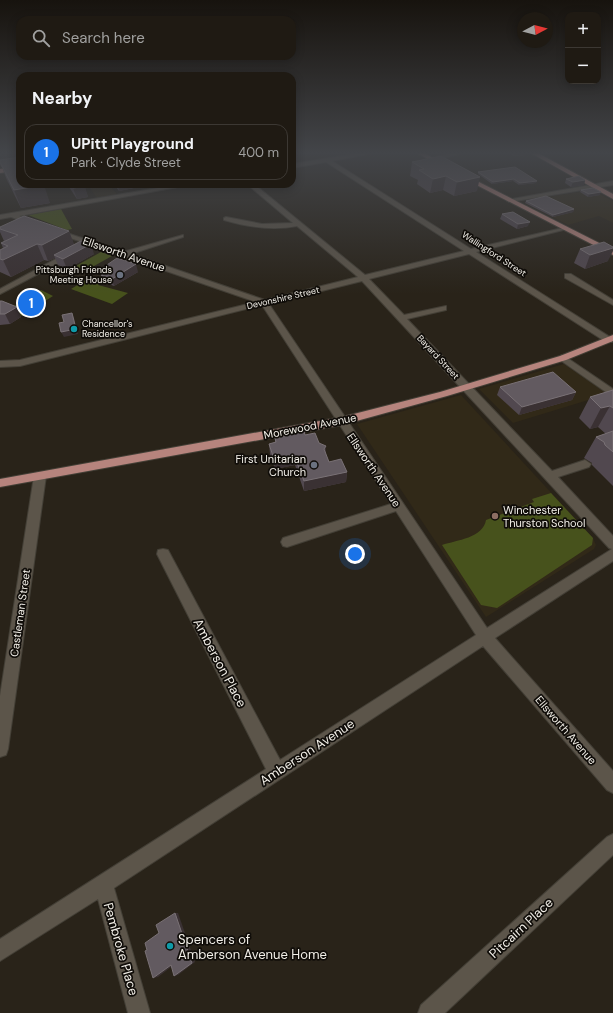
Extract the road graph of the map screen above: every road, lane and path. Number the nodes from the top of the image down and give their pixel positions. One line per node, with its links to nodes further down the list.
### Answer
1 (102, 199): 6 (street)
2 (268, 199): 9 (street, Bayard Street)
3 (388, 199): 13 (street, Wallingford Street)
4 (513, 199): 5 (street)
5 (509, 200): 10 (main road)
6 (11, 215): 7 (street); 12 (street, Ellsworth Avenue)
7 (0, 217)
8 (226, 219): 9 (street)
9 (298, 224): 17 (street, Bayard Street)
10 (565, 228): 13 (street, Devonshire Street); 14 (main road)
11 (181, 236): 15 (street)
12 (91, 243): 15 (street, Ellsworth Avenue); 18 (street)
13 (471, 252): 17 (street, Devonshire Street); 23 (street, Wallingford Street)
14 (613, 253)
15 (124, 254): 19 (street, Ellsworth Avenue)
16 (568, 276): 20 (street)
17 (364, 278): 19 (street, Devonshire Street); 22 (street, Bayard Street)
18 (0, 292)
19 (264, 302): 25 (street, Devonshire Street); 28 (street, Ellsworth Avenue)
20 (613, 303)
21 (442, 308): 22 (street)
22 (402, 318): 26 (street, Bayard Street)
23 (611, 339): 24 (main road, Morewood Avenue)
24 (563, 358): 26 (main road, Morewood Avenue); 27 (street)
25 (0, 364)
26 (466, 387): 28 (main road, Morewood Avenue); 31 (street, Bayard Street)
27 (613, 394)
28 (342, 421): 30 (main road, Morewood Avenue); 33 (street, Ellsworth Avenue)
29 (585, 464): 31 (street)
30 (40, 476): 32 (main road, Morewood Avenue); 39 (street, Castleman Street)
31 (550, 476): 35 (street, Bayard Street)
32 (0, 483)
33 (398, 506): 34 (street); 38 (street, Ellsworth Avenue)
34 (287, 542)
35 (613, 544)
36 (163, 554): 40 (street, Amberson Place)
37 (613, 554): 38 (street, Amberson Avenue)
38 (485, 637): 40 (street, Amberson Avenue); 41 (street, Ellsworth Avenue)
39 (0, 749)
40 (277, 772): 43 (street, Amberson Avenue)
41 (613, 784)
42 (613, 843): 46 (street, Pitcairn Place)
43 (103, 884): 44 (street, Amberson Avenue); 45 (street, Pembroke Place)
44 (0, 951)
45 (139, 1013)
46 (429, 1013)

